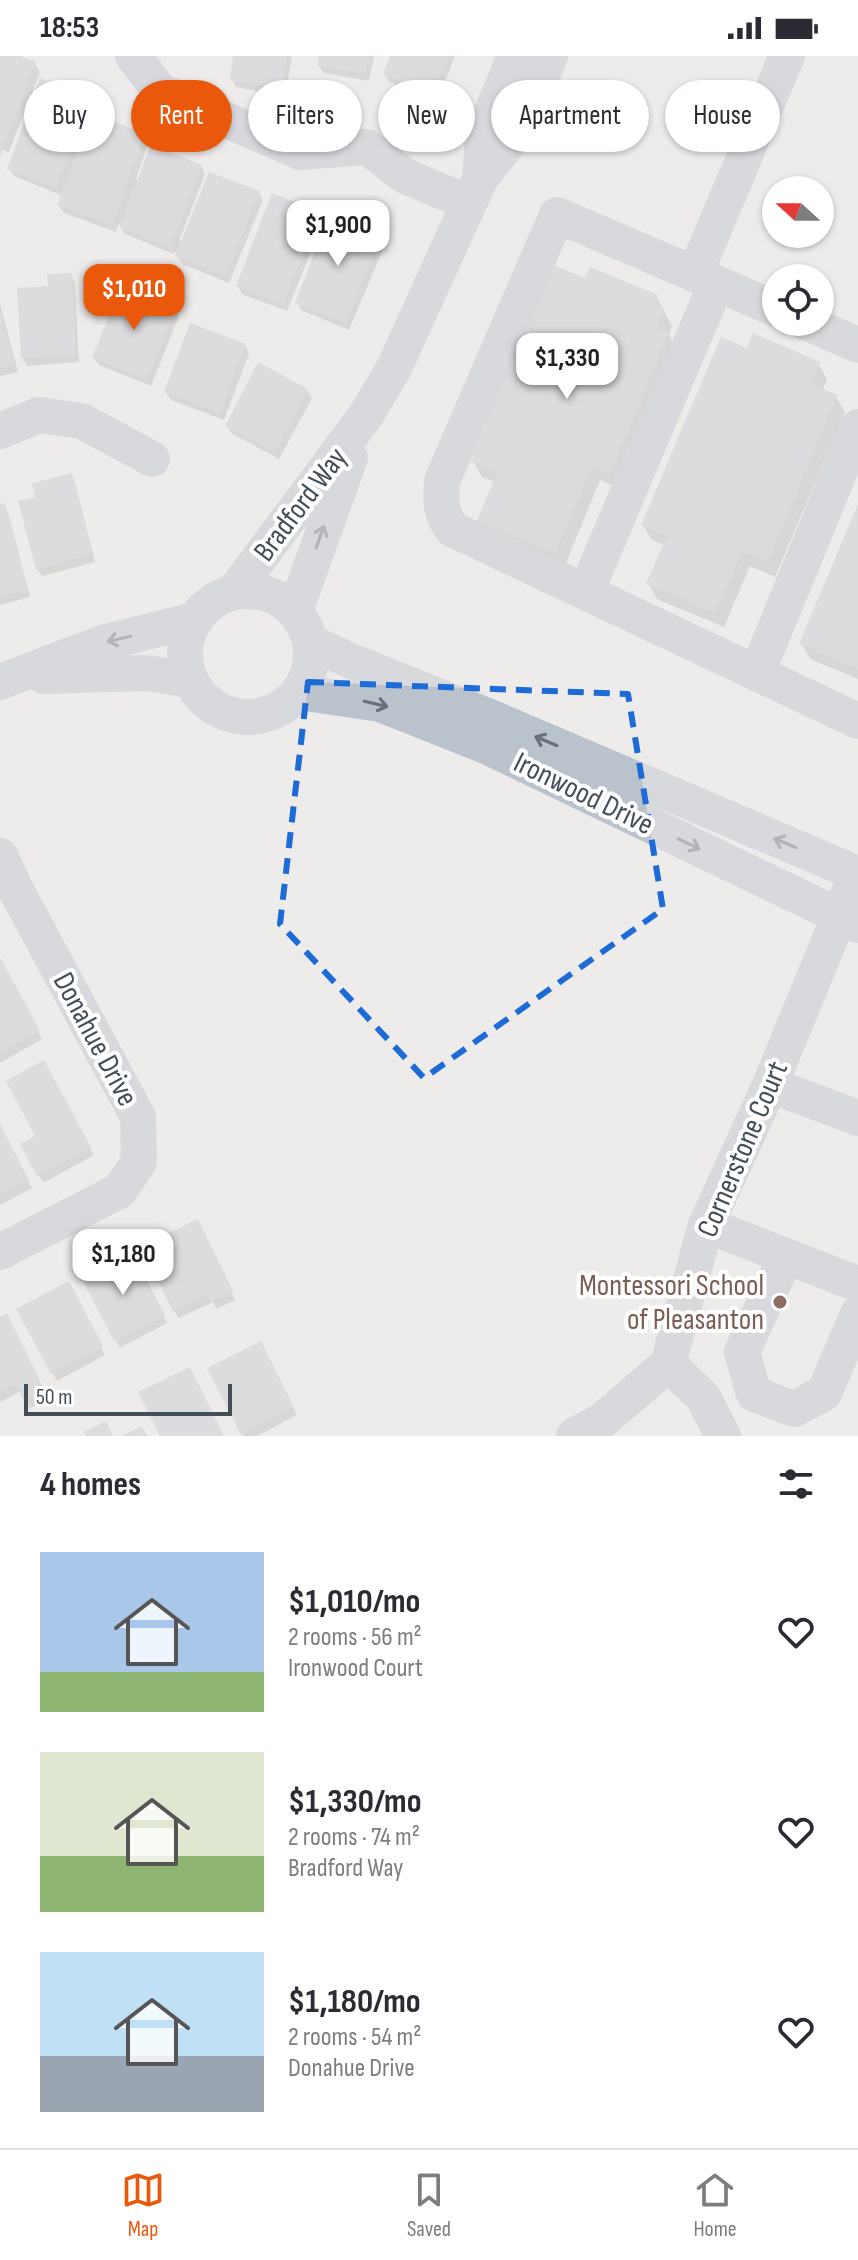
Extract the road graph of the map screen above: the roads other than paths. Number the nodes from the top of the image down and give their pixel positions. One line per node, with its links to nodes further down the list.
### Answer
1 (133, 56): 5 (street)
2 (515, 56): 5 (street, Bradford Way)
3 (550, 56): 5 (street, Bradford Way)
4 (787, 56): 6 (street)
5 (474, 191): 10 (street, Bradford Way)
6 (705, 279): 7 (street); 15 (street); 15 (street)
7 (762, 303)
8 (834, 335): 9 (street)
9 (858, 345)
10 (366, 415): 14 (street, Bradford Way); 17 (street, Bradford Way, one-way to 10)
11 (858, 427): 18 (street)
12 (0, 431): 13 (street)
13 (152, 459)
14 (234, 592): 16 (street); 17 (street)
15 (586, 592): 18 (street)
16 (195, 620): 19 (street, one-way to 19); 20 (street)
17 (303, 626): 21 (street); 24 (street, Ironwood Drive, one-way to 17)
18 (757, 673): 22 (street)
19 (9, 679): 20 (street)
20 (191, 680): 21 (street)
21 (299, 692): 26 (street, Ironwood Drive, one-way to 26)
22 (858, 721)
23 (0, 856): 25 (street, Donahue Drive)
24 (857, 873): 26 (street, Cornerstone Court)
25 (8, 894): 30 (street, Donahue Drive)
26 (849, 921): 27 (street, Cornerstone Court)
27 (770, 1085): 28 (street); 29 (street, Cornerstone Court)
28 (858, 1118)
29 (706, 1225): 31 (street); 34 (street, Cornerstone Court)
30 (0, 1252)
31 (786, 1256): 32 (street); 33 (street)
32 (858, 1284)
33 (858, 1314)
34 (668, 1364): 35 (street); 36 (street)
35 (574, 1436)
36 (723, 1436)

